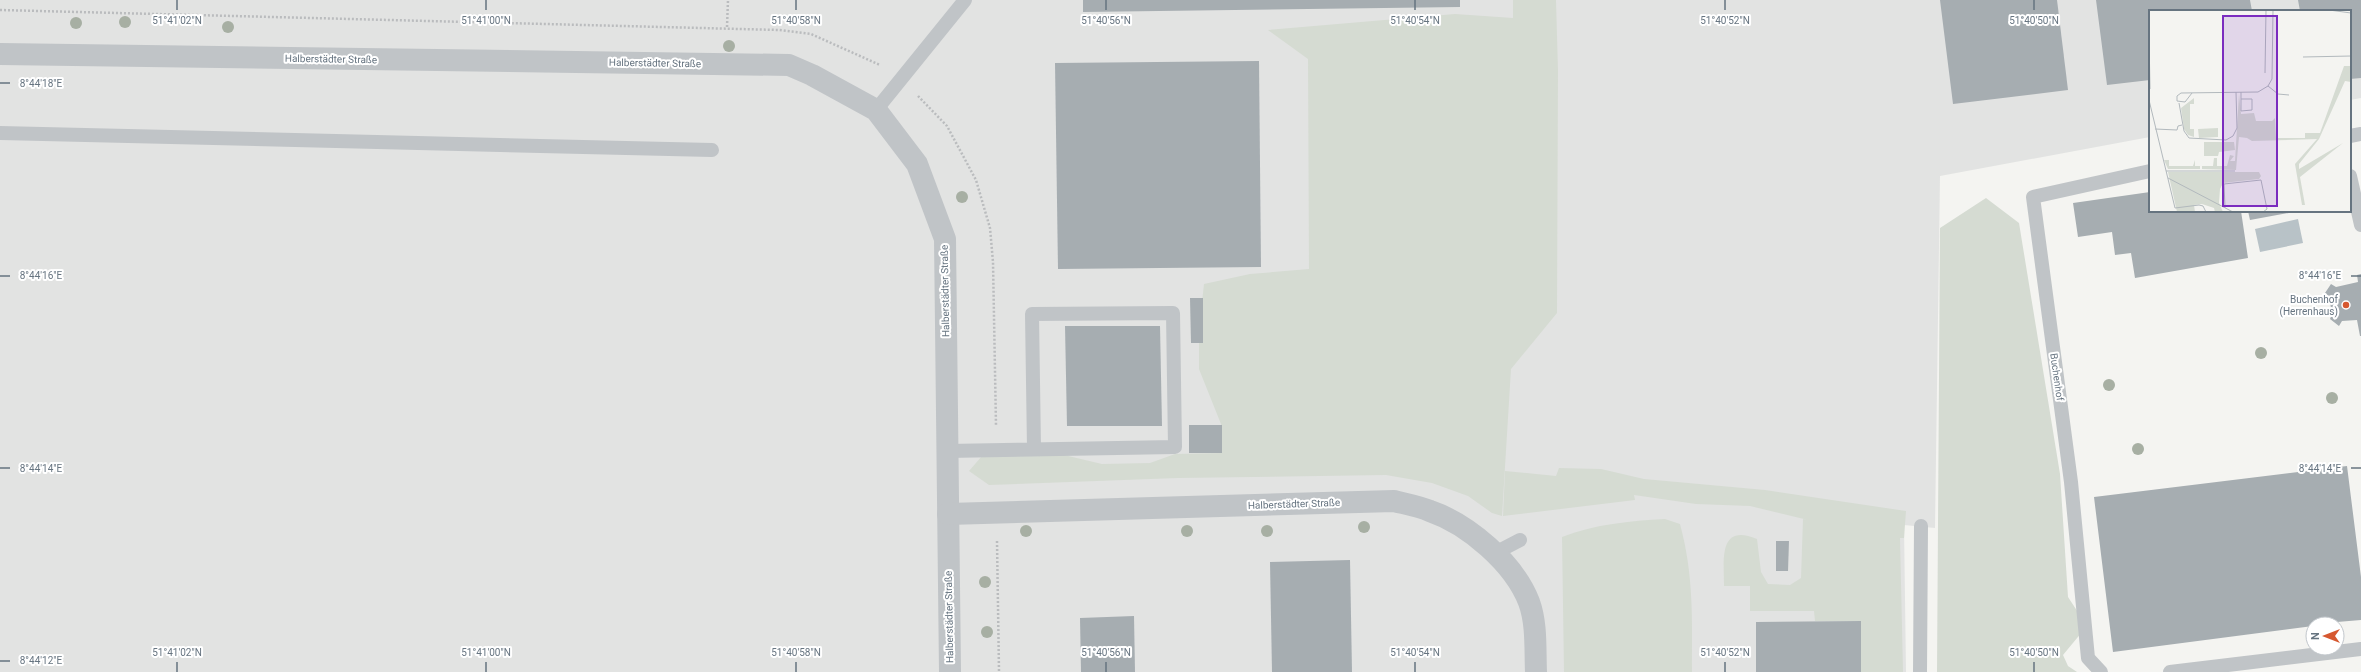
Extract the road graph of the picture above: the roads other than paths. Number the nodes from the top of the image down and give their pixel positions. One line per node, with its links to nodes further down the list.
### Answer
1 (965, 0): 3 (lane)
2 (0, 54): 3 (street, Halberstädter Straße)
3 (876, 110): 12 (street, Halberstädter Straße)
4 (0, 133): 7 (lane)
5 (2361, 134): 6 (lane)
6 (2351, 136)
7 (712, 150)
8 (2149, 171): 21 (lane, Buchenhof)
9 (2351, 180): 10 (lane)
10 (2361, 225)
11 (1034, 449): 11 (lane); 12 (lane)
12 (947, 451): 13 (street, Halberstädter Straße)
13 (948, 514): 16 (street, Halberstädter Straße); 18 (street, Halberstädter Straße)
14 (1921, 526): 20 (lane)
15 (1520, 540): 16 (lane)
16 (1495, 553): 19 (street, Halberstädter Straße)
17 (2361, 649): 22 (lane)
18 (950, 672)
19 (1536, 672)
20 (1920, 672)
21 (2101, 672)
22 (2170, 672)

